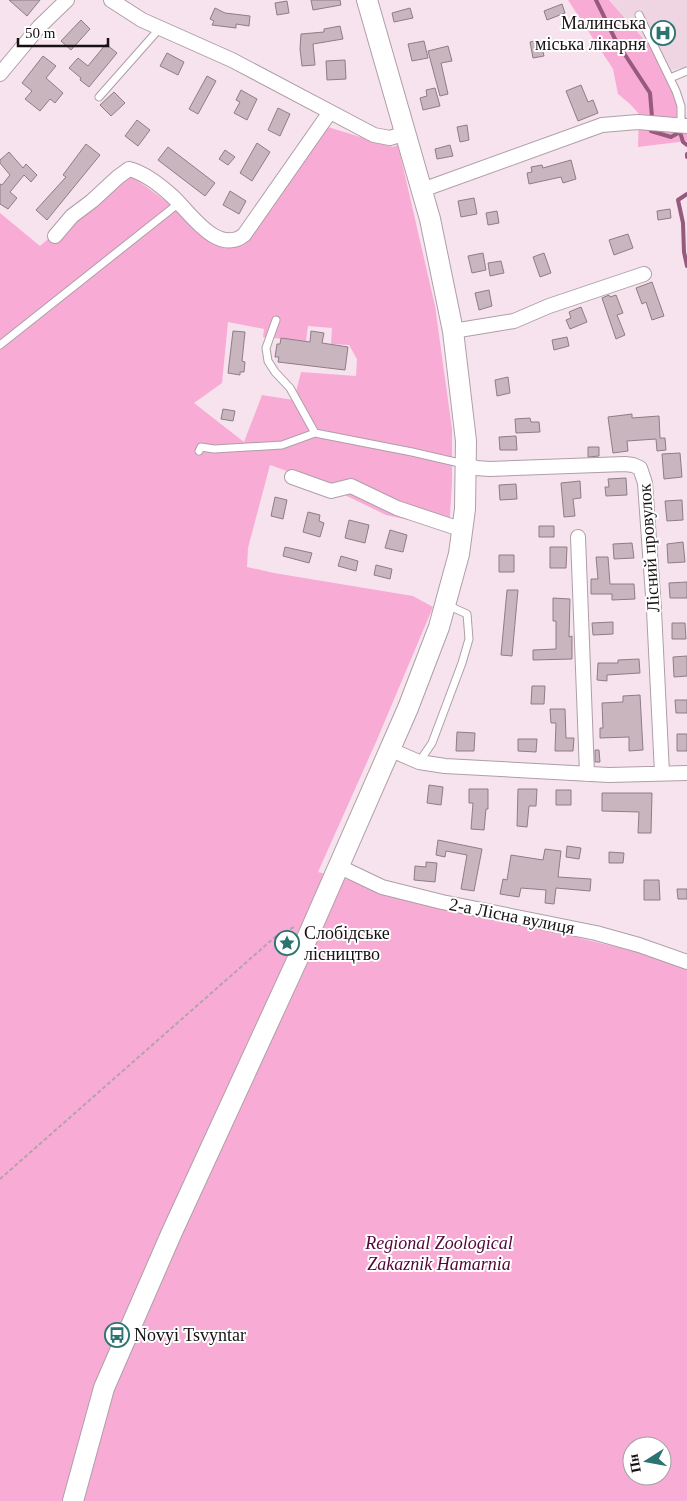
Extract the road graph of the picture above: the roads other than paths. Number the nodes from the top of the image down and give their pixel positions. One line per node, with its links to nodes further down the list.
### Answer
1 (67, 0): 7 (street)
2 (111, 0): 5 (street)
3 (368, 0): 12 (street)
4 (639, 15): 8 (lane)
5 (160, 28): 9 (lane); 10 (street)
6 (687, 71): 8 (lane)
7 (0, 74)
8 (670, 78): 11 (lane)
9 (100, 97)
10 (330, 112): 12 (street); 14 (street)
11 (684, 125): 13 (street)
12 (406, 133): 13 (street)
13 (422, 190): 18 (street)
14 (180, 203): 15 (street); 19 (lane)
15 (55, 236)
16 (644, 274): 18 (street)
17 (276, 320): 20 (lane)
18 (453, 331): 22 (street)
19 (0, 345)
20 (315, 433): 21 (lane); 22 (lane)
21 (199, 452)
22 (467, 465): 24 (street); 29 (street, Лісний провулок)
23 (292, 477): 24 (street)
24 (463, 530): 26 (street)
25 (578, 537): 31 (street)
26 (446, 605): 27 (street); 28 (lane)
27 (389, 749): 28 (street); 32 (street)
28 (419, 762): 31 (street)
29 (662, 773): 30 (street); 31 (street)
30 (687, 773)
31 (587, 774)
32 (338, 866): 33 (street, 2-а Лісна вулиця); 34 (street)
33 (687, 962)
34 (73, 1501)

